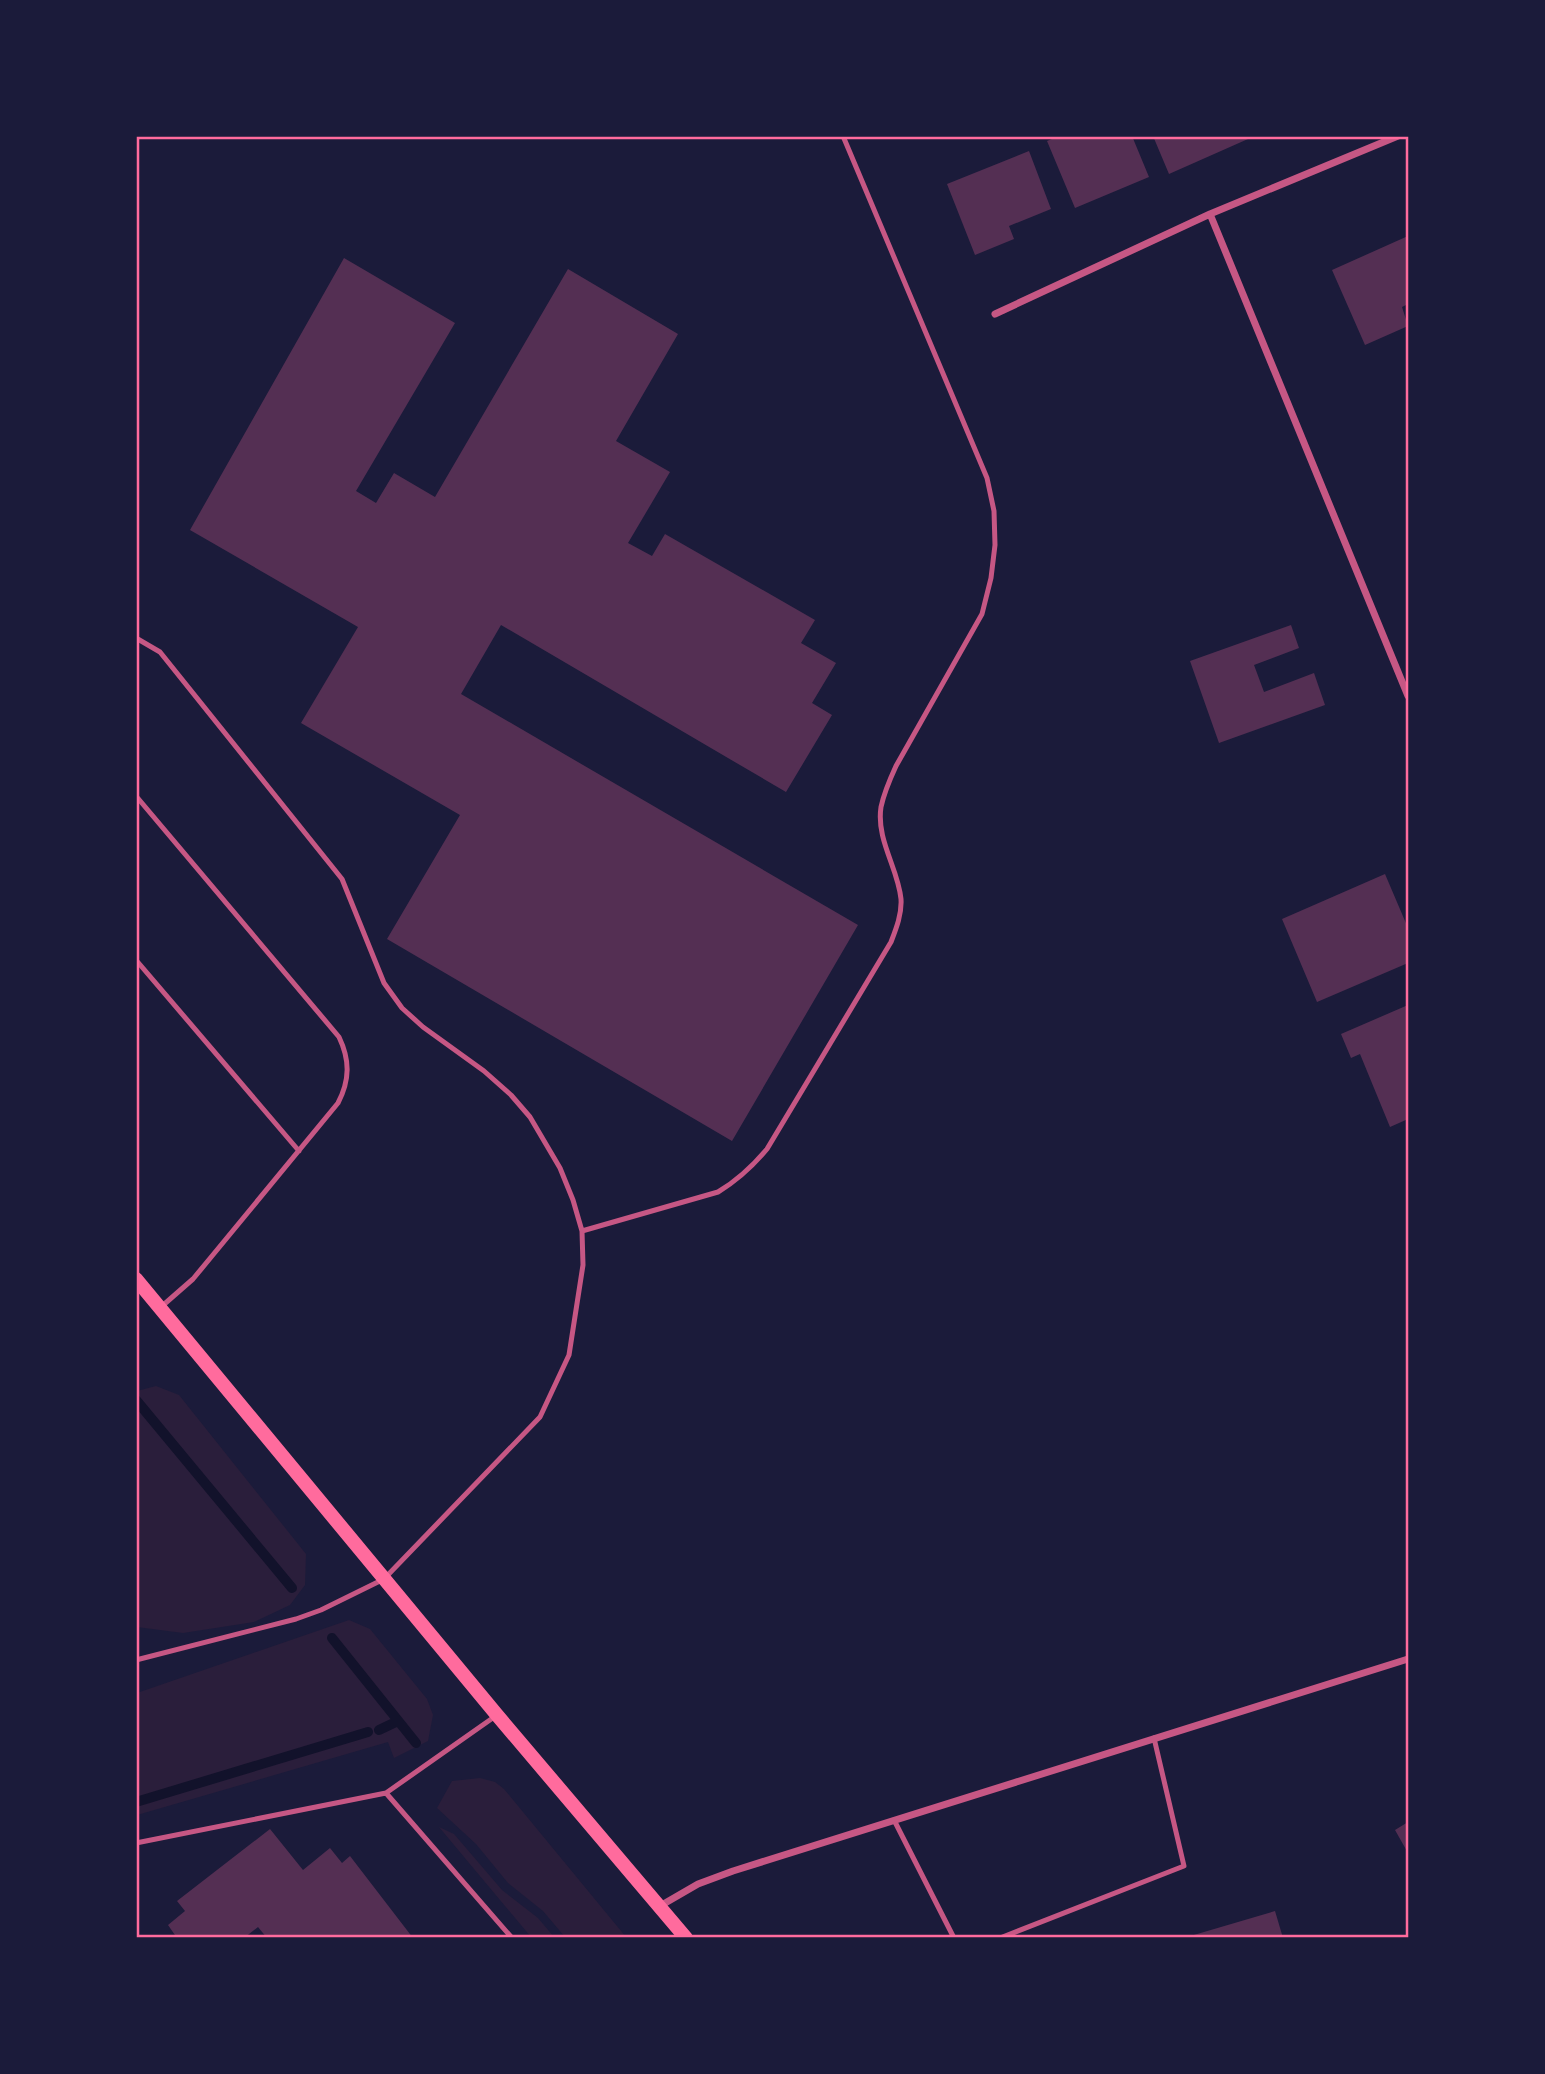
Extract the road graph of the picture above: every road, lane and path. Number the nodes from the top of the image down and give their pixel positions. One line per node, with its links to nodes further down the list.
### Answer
1 (843, 136): 10 (lane)
2 (1398, 136): 3 (street)
3 (1210, 214): 4 (street); 6 (street)
4 (995, 314)
5 (136, 638): 10 (lane)
6 (1409, 696)
7 (136, 796): 9 (lane)
8 (136, 960): 9 (lane)
9 (299, 1151): 12 (lane)
10 (582, 1231): 13 (lane)
11 (136, 1279): 12 (main road)
12 (160, 1307): 13 (main road)
13 (384, 1579): 15 (lane); 16 (main road)
14 (1409, 1659): 17 (street)
15 (136, 1660)
16 (497, 1715): 18 (lane); 21 (main road)
17 (1154, 1738): 19 (street); 25 (lane)
18 (386, 1793): 20 (lane); 22 (lane)
19 (894, 1820): 21 (street); 24 (lane)
20 (136, 1843)
21 (660, 1906): 23 (main road)
22 (512, 1937)
23 (686, 1937)
24 (954, 1937)
25 (1000, 1937)

